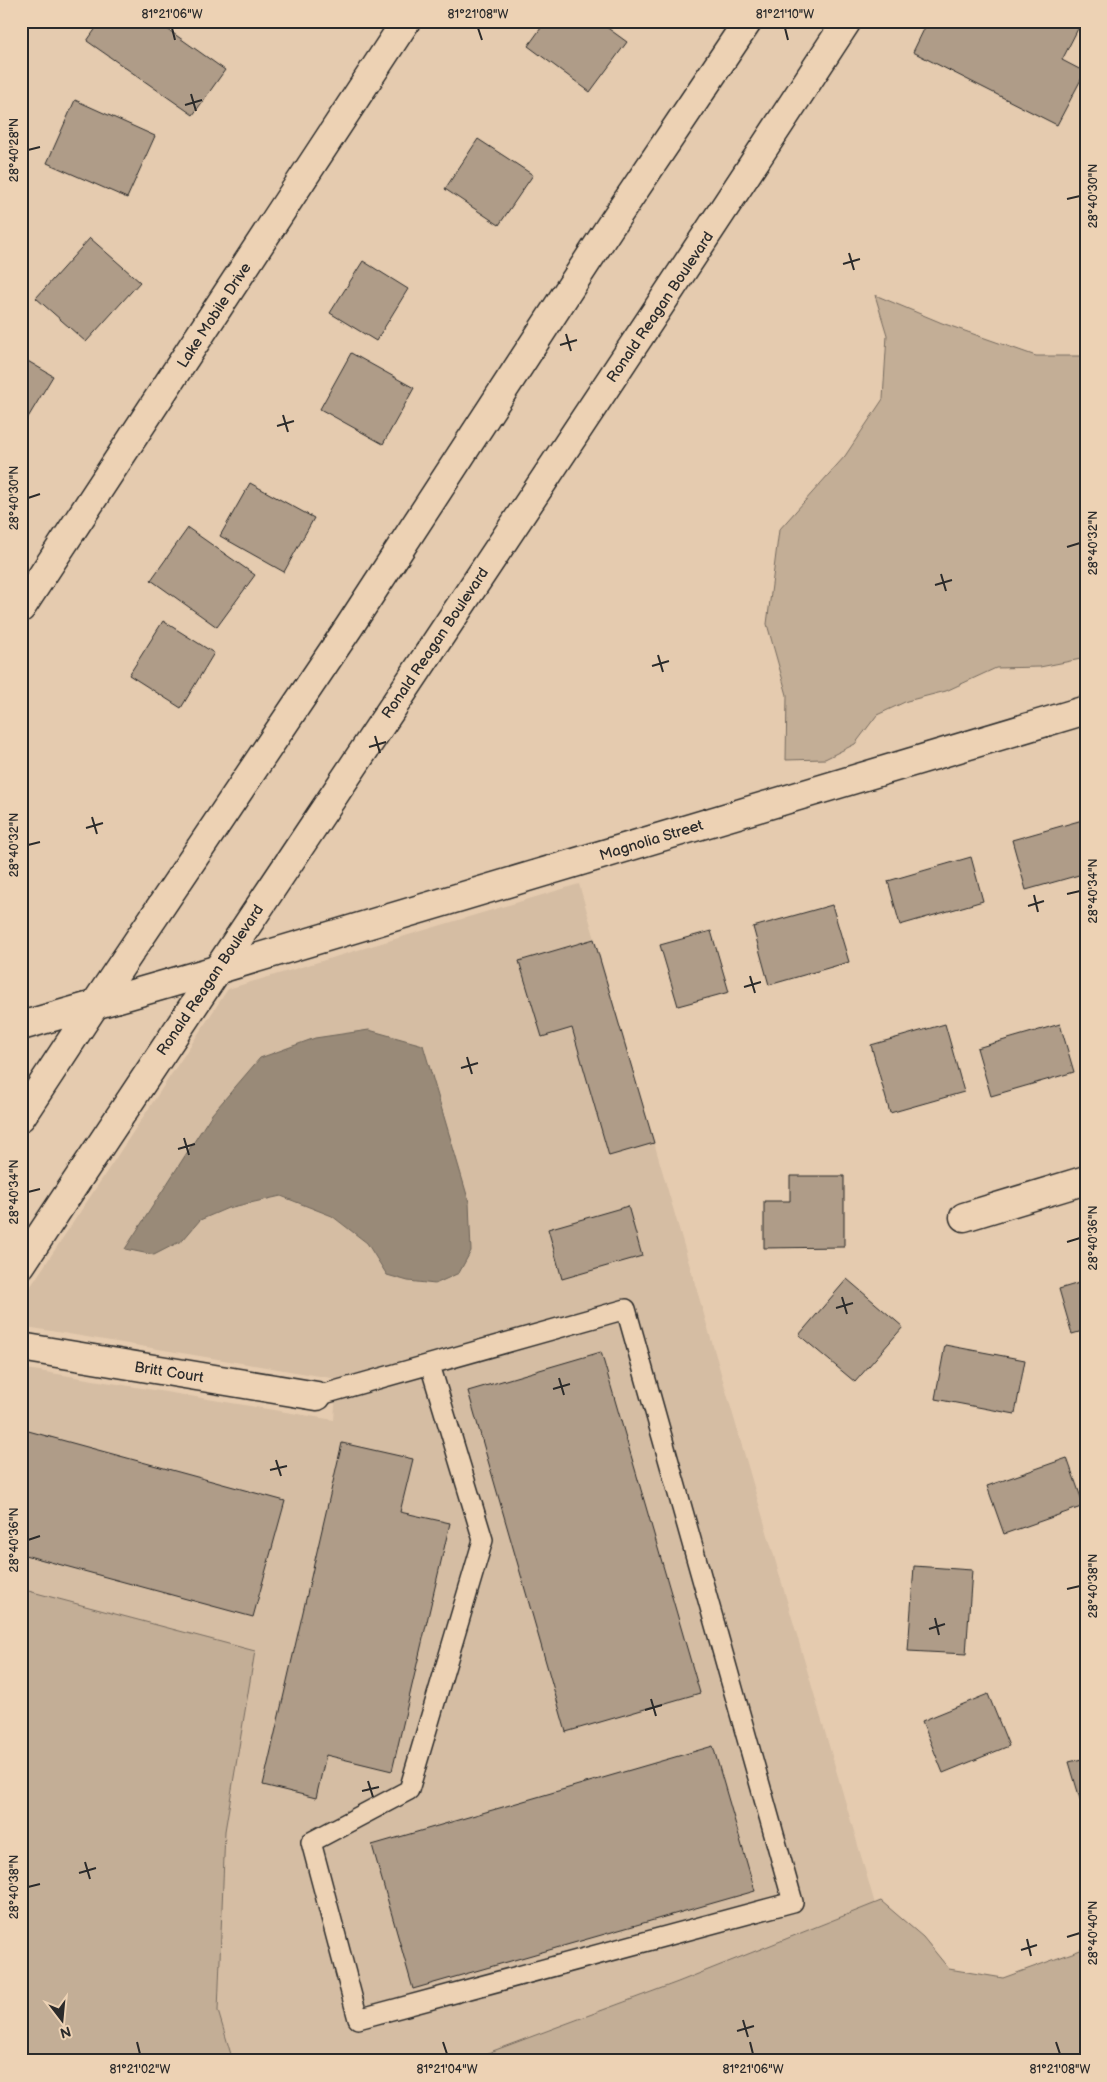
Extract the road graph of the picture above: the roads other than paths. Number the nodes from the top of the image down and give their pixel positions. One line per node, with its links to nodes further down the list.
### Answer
1 (406, 21): 4 (main road, Lake Mobile Drive)
2 (748, 21): 7 (main road)
3 (847, 21): 6 (main road, Ronald Reagan Boulevard)
4 (21, 608)
5 (1086, 710): 6 (main road, Magnolia Street)
6 (216, 970): 7 (main road, Magnolia Street); 12 (main road, Ronald Reagan Boulevard)
7 (96, 1003): 8 (main road, Magnolia Street); 9 (main road)
8 (21, 1026)
9 (21, 1118)
10 (1086, 1180): 11 (main road)
11 (964, 1217)
12 (21, 1265)
13 (21, 1347): 15 (main road, Britt Court)
14 (430, 1365): 14 (lane); 15 (lane)
15 (317, 1396)

